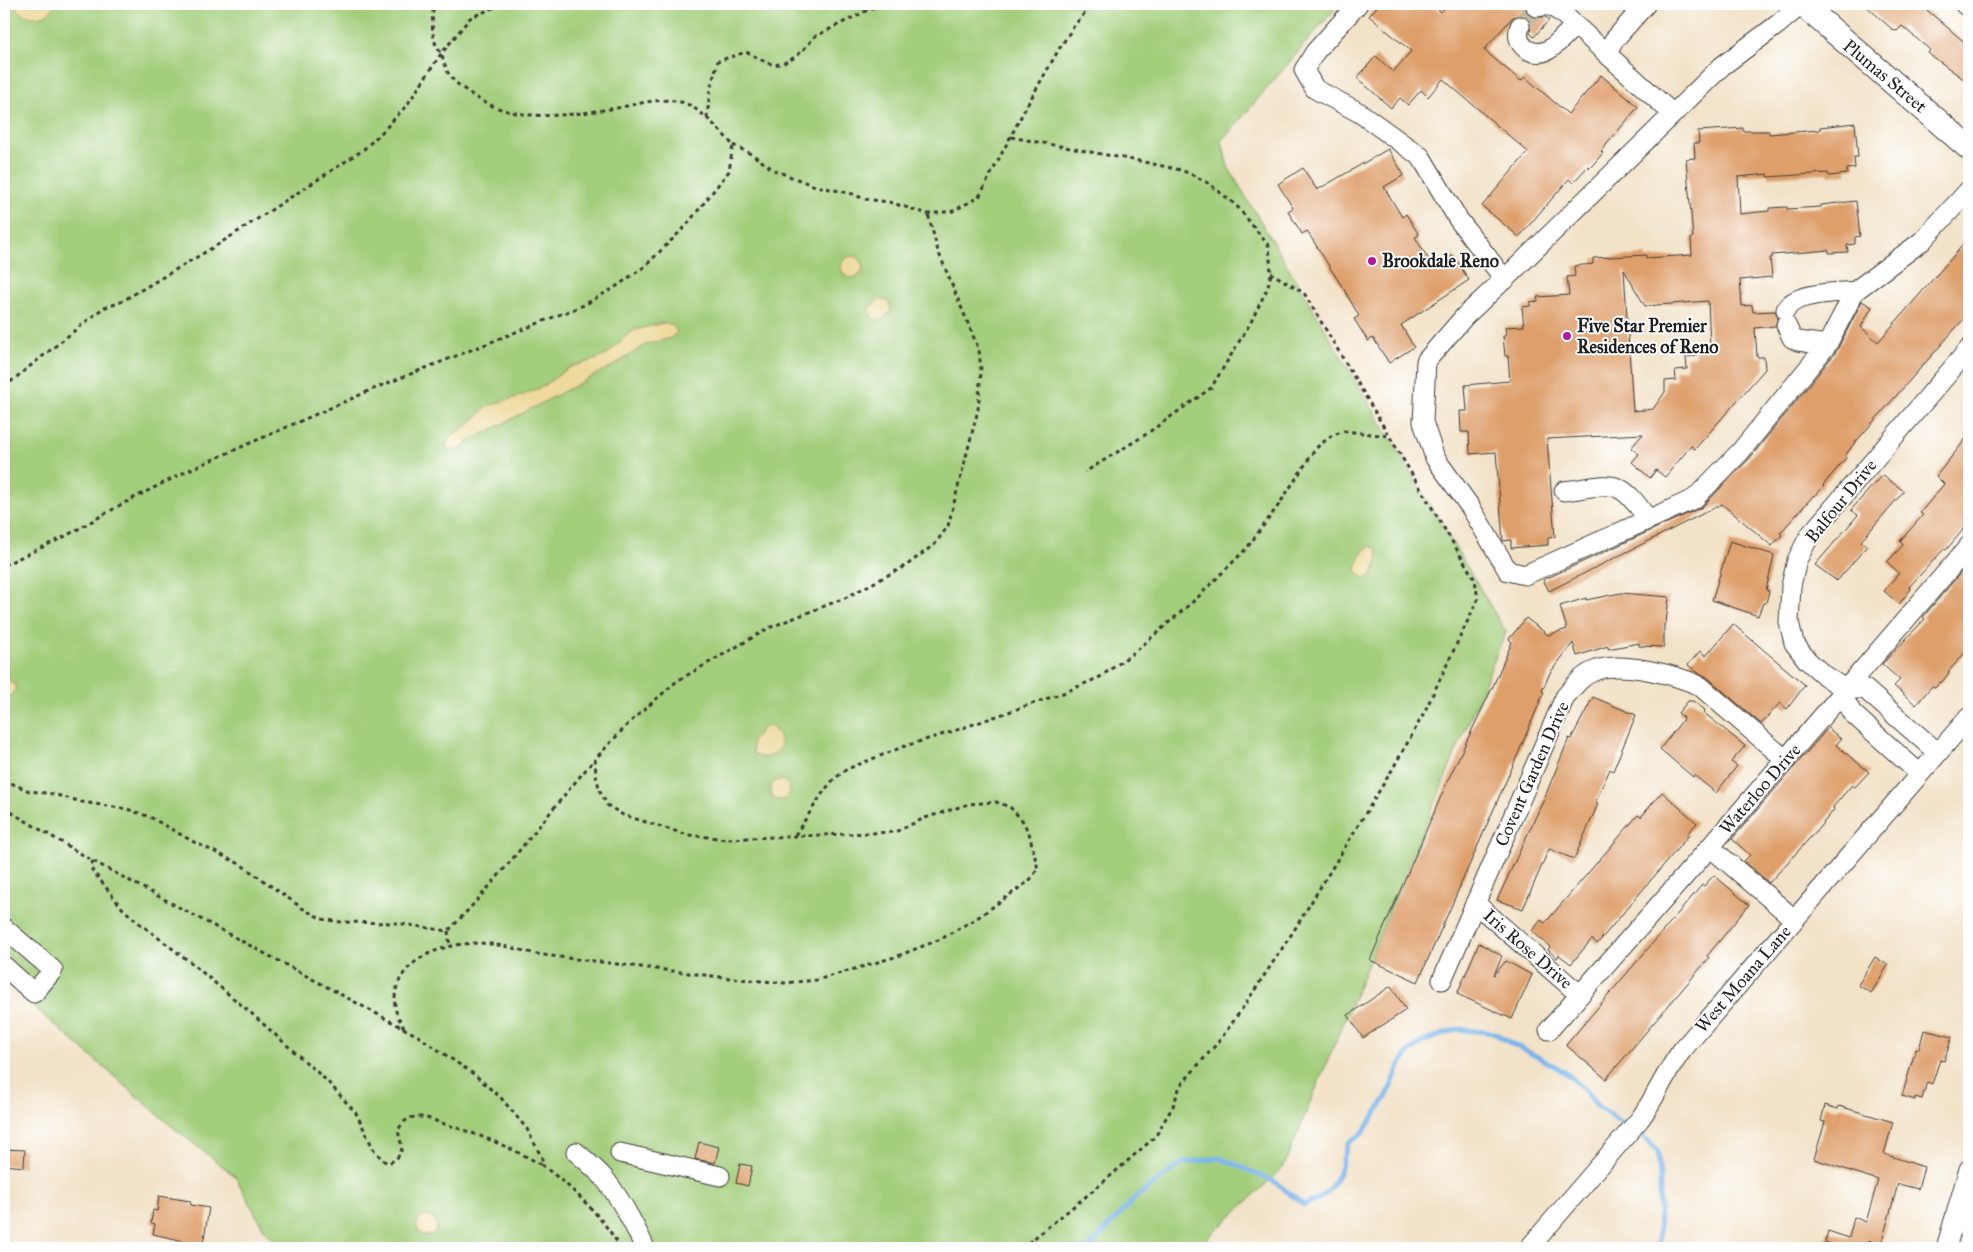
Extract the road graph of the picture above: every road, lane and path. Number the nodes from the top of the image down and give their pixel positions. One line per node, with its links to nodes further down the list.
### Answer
1 (434, 4): 13 (path)
2 (502, 4): 13 (path)
3 (880, 4): 16 (path)
4 (1092, 4): 17 (path)
5 (1358, 4): 23 (street)
6 (1646, 4): 14 (street)
7 (1802, 4): 15 (street); 19 (main road, Plumas Street)
8 (1964, 4): 10 (street)
9 (1536, 7): 11 (street)
10 (1969, 8)
11 (1575, 25): 12 (street); 14 (street)
12 (1520, 26)
13 (441, 54): 16 (path); 27 (path)
14 (1607, 55): 15 (street)
15 (1673, 114): 23 (street)
16 (707, 118): 18 (path)
17 (1011, 137): 21 (path); 22 (path)
18 (733, 145): 21 (path); 33 (path)
19 (1969, 148)
20 (1969, 190): 24 (street)
21 (928, 214): 37 (path)
22 (1271, 273): 28 (path); 29 (path)
23 (1505, 280): 31 (street)
24 (1855, 292): 25 (street); 25 (street)
25 (1827, 345): 31 (street)
26 (1969, 350): 34 (street, Balfour Drive)
27 (4, 386)
28 (1389, 436): 42 (path); 62 (path)
29 (1085, 472)
30 (1564, 491): 31 (street)
31 (1648, 520)
32 (1969, 546): 34 (street, Waterloo Drive)
33 (4, 565)
34 (1845, 689): 36 (street, Balfour Drive); 38 (street, Waterloo Drive); 39 (street)
35 (1969, 717): 36 (street, West Moana Lane)
36 (1938, 753): 39 (street, West Moana Lane)
37 (595, 759): 42 (path); 48 (path)
38 (1786, 760): 43 (street, Waterloo Drive); 45 (street, Covent Garden Drive)
39 (1920, 774): 46 (street, West Moana Lane)
40 (4, 780): 48 (path)
41 (4, 808): 44 (path)
42 (795, 836): 49 (path)
43 (1710, 848): 46 (street); 52 (street, Waterloo Drive)
44 (93, 861): 53 (path); 57 (path)
45 (1475, 904): 51 (street, Covent Garden Drive); 52 (street, Iris Rose Drive)
46 (1794, 919): 63 (street, West Moana Lane)
47 (4, 928): 50 (street)
48 (448, 932): 49 (path)
49 (450, 947): 53 (path)
50 (4, 966)
51 (1442, 980)
52 (1580, 995): 54 (street, Waterloo Drive)
53 (404, 1028): 57 (path)
54 (1549, 1030)
55 (576, 1152): 61 (street)
56 (620, 1153): 59 (street)
57 (542, 1165): 60 (path)
58 (1969, 1169): 64 (street)
59 (720, 1176)
60 (621, 1248)
61 (645, 1248)
62 (1022, 1248)
63 (1529, 1248)
64 (1946, 1248)

